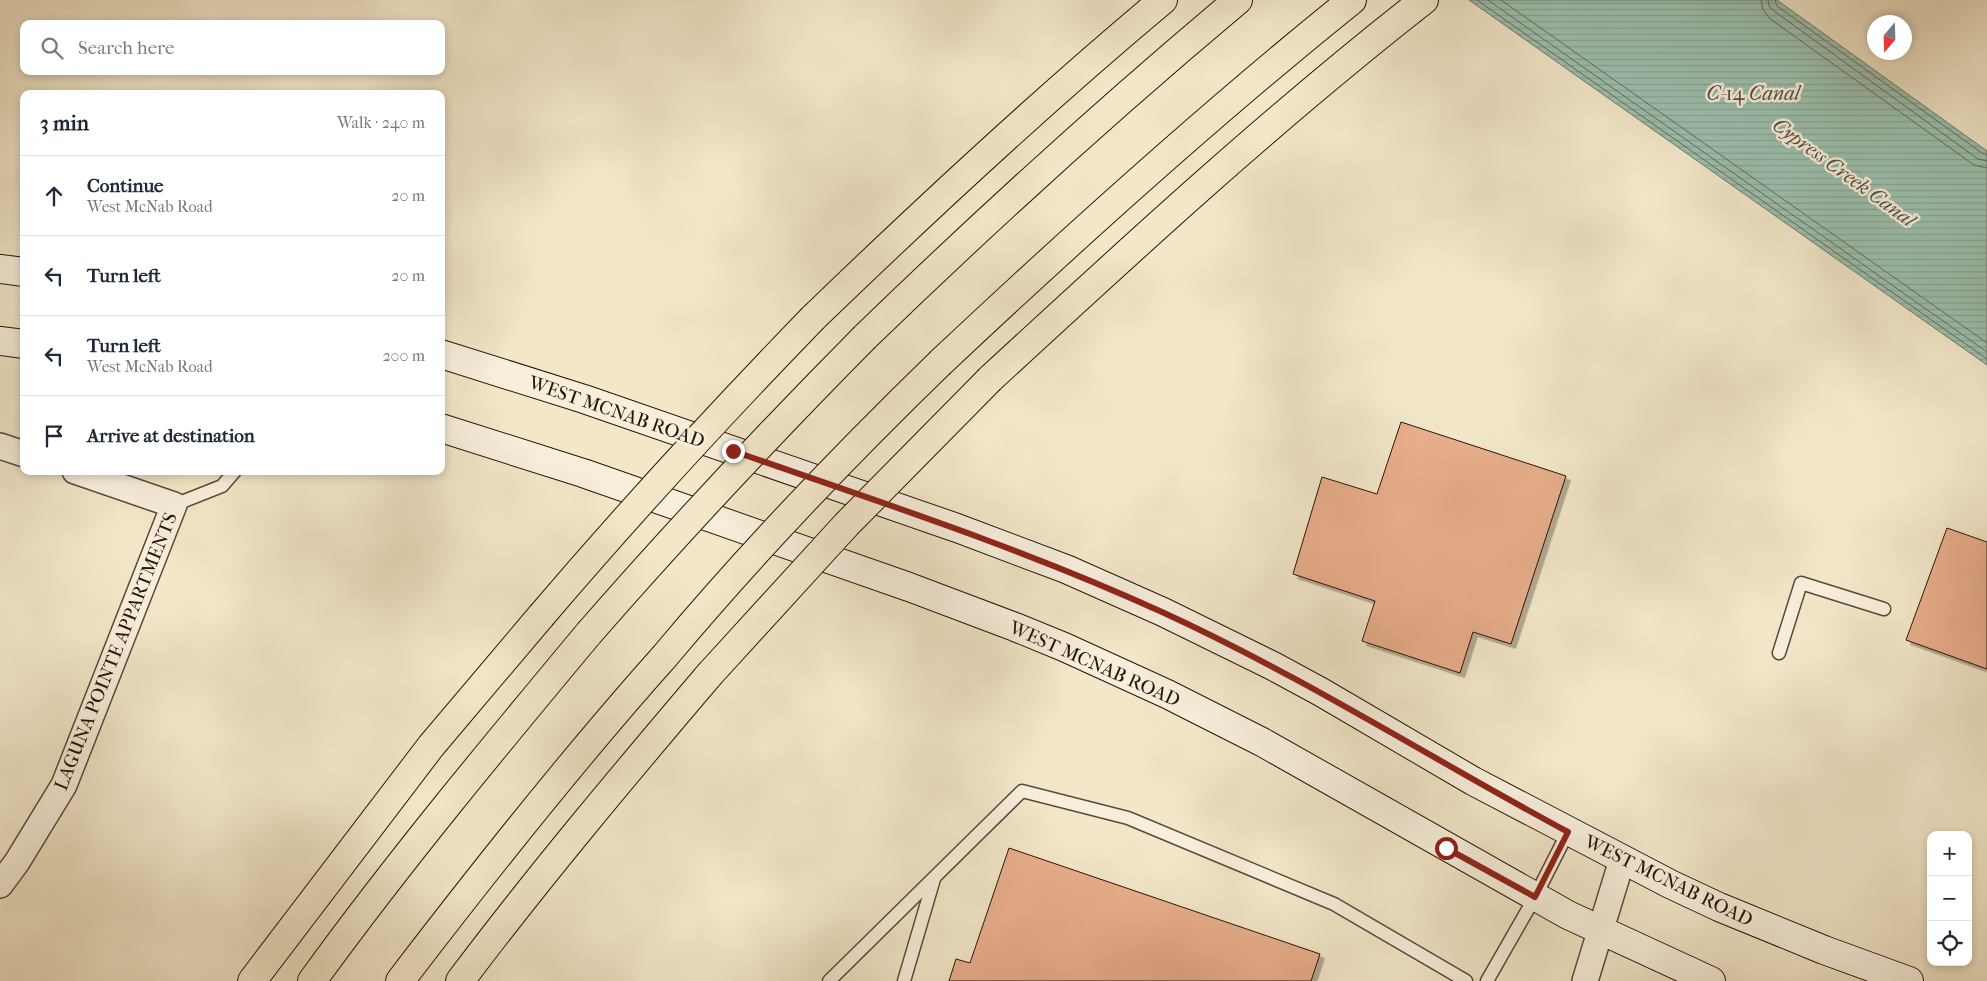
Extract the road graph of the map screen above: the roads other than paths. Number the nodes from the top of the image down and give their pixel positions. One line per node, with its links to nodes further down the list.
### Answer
1 (1162, 0): 24 (highway, bridge)
2 (1238, 0): 25 (highway, bridge)
3 (1424, 0): 27 (highway, bridge)
4 (1343, 8): 26 (highway, bridge)
5 (0, 269): 6 (main road)
6 (20, 272)
7 (0, 341): 8 (main road)
8 (20, 344)
9 (445, 355): 18 (main road, WEST MCNAB ROAD)
10 (445, 429): 22 (main road, WEST MCNAB ROAD)
11 (0, 446): 12 (street)
12 (20, 453)
13 (87, 475): 15 (street, LAGUNA POINTE APPARTMENTS)
14 (232, 475): 15 (lane)
15 (174, 505): 21 (street, LAGUNA POINTE APPARTMENTS)
16 (1884, 609): 17 (lane)
17 (1779, 653)
18 (1568, 832): 19 (main road, WEST MCNAB ROAD); 22 (lane)
19 (1622, 860): 23 (street); 34 (main road, WEST MCNAB ROAD)
20 (935, 876): 28 (lane); 29 (lane); 30 (lane)
21 (0, 885)
22 (1535, 897): 23 (main road, WEST MCNAB ROAD); 31 (lane)
23 (1601, 931): 32 (street); 33 (main road, WEST MCNAB ROAD)
24 (252, 981)
25 (312, 981)
26 (400, 981)
27 (460, 981)
28 (829, 981)
29 (904, 981)
30 (1466, 981)
31 (1487, 981)
32 (1585, 981)
33 (1712, 981)
34 (1909, 981)

